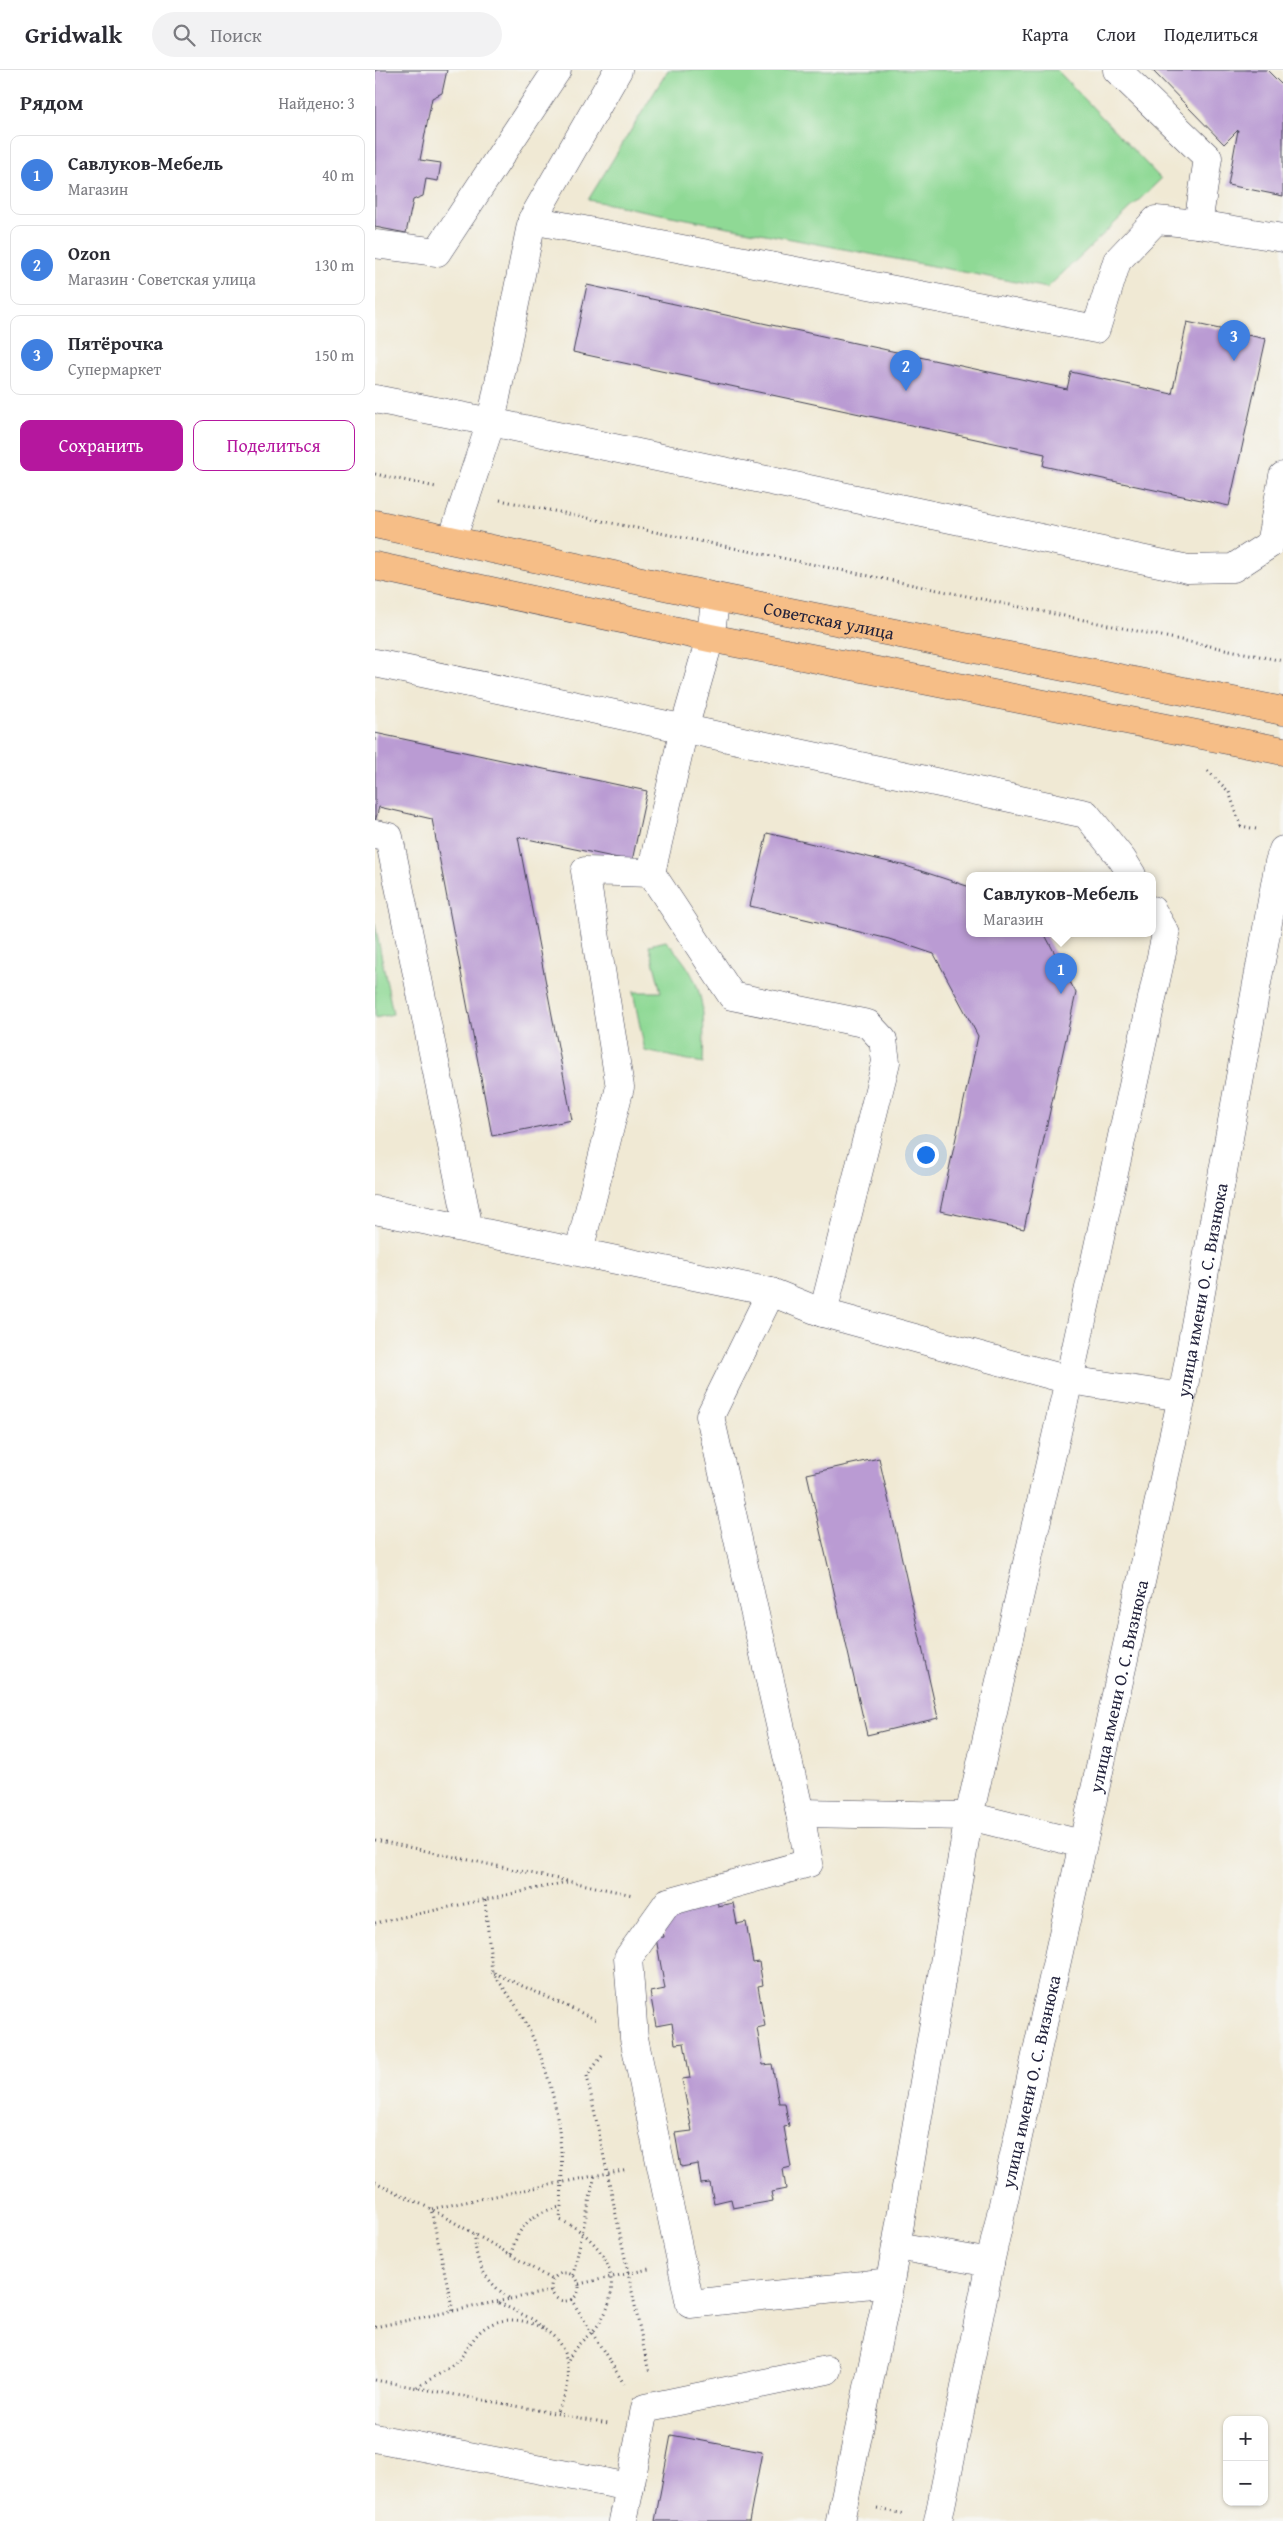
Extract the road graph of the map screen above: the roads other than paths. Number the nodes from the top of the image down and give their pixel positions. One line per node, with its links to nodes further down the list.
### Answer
1 (538, 70): 5 (street)
2 (557, 70): 5 (street)
3 (618, 70): 6 (street)
4 (1117, 70): 7 (street)
5 (539, 99): 9 (street)
6 (532, 220): 7 (street); 11 (street)
7 (1198, 224): 8 (street)
8 (1283, 238)
9 (375, 244)
10 (375, 399): 11 (street)
11 (491, 422): 12 (street); 14 (street)
12 (1283, 476)
13 (375, 524): 14 (main road, Советская улица)
14 (452, 540): 16 (main road, Советская улица)
15 (375, 566): 17 (main road)
16 (716, 597): 17 (street); 19 (main road, Советская улица)
17 (710, 638): 20 (street); 21 (main road)
18 (375, 664): 20 (street)
19 (1283, 711)
20 (684, 729): 24 (street); 25 (street)
21 (1283, 751)
22 (375, 834): 28 (street)
23 (1283, 850): 33 (street, улица имени О. С. Визнюка)
24 (1130, 872)
25 (651, 873): 29 (street); 31 (street)
26 (1156, 917): 32 (street)
27 (375, 1210): 28 (street)
28 (469, 1229): 29 (street)
29 (579, 1251): 30 (street)
30 (771, 1292): 31 (street); 34 (street)
31 (823, 1313): 32 (street)
32 (1069, 1380): 33 (street); 35 (street)
33 (1182, 1397): 36 (street, улица имени О. С. Визнюка)
34 (800, 1813): 35 (street); 39 (street)
35 (969, 1816): 36 (street); 37 (street)
36 (1082, 1844): 38 (street, улица имени О. С. Визнюка)
37 (897, 2246): 38 (street); 39 (street)
38 (990, 2264): 44 (street, улица имени О. С. Визнюка)
39 (890, 2282): 43 (street)
40 (827, 2370): 42 (street)
41 (375, 2438): 42 (street)
42 (629, 2487): 45 (street)
43 (842, 2512)
44 (938, 2520)
45 (623, 2521)

